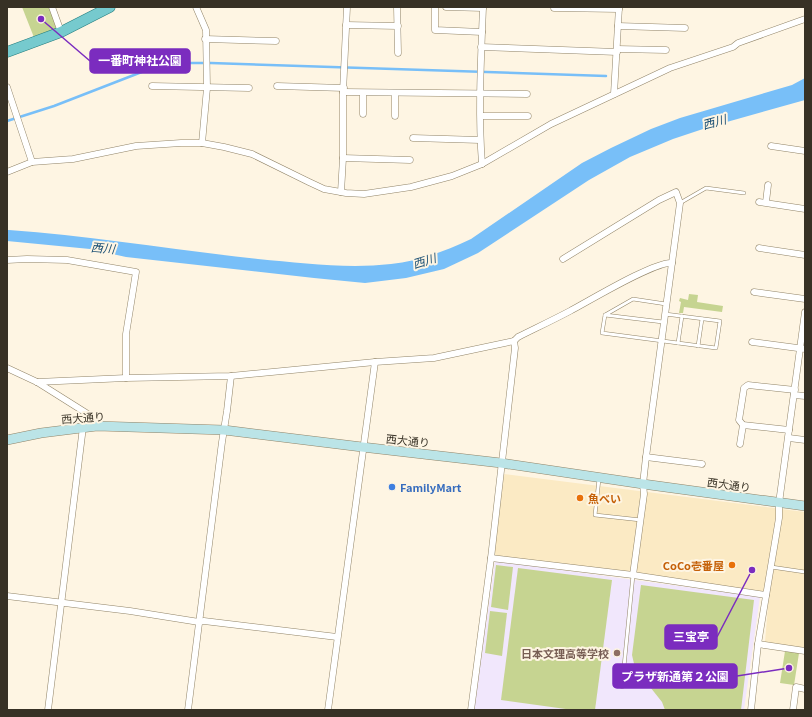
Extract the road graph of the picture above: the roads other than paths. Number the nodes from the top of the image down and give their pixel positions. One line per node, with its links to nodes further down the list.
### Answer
1 (52, 7): 16 (street)
2 (110, 7): 16 (main road)
3 (196, 7): 18 (street)
4 (347, 7): 12 (street)
5 (398, 7): 13 (street)
6 (435, 7): 17 (street)
7 (446, 7): 8 (street)
8 (483, 8): 17 (street)
9 (554, 8): 10 (street)
10 (619, 8): 14 (street)
11 (805, 19): 35 (street)
12 (346, 24): 13 (street); 30 (street)
13 (398, 26): 24 (street)
14 (618, 26): 15 (street); 21 (street)
15 (685, 28)
16 (61, 32): 23 (main road)
17 (482, 32): 20 (street)
18 (205, 39): 19 (street); 28 (street)
19 (276, 41)
20 (481, 47): 21 (street); 33 (street)
21 (617, 50): 22 (street); 35 (street)
22 (666, 50)
23 (7, 52)
24 (398, 53)
25 (7, 86): 47 (street)
26 (152, 86): 28 (street)
27 (277, 86): 30 (street)
28 (207, 88): 29 (street); 42 (street)
29 (249, 88)
30 (343, 90): 31 (street); 45 (street)
31 (362, 93): 32 (street); 36 (street)
32 (395, 93): 33 (street); 37 (street)
33 (481, 94): 34 (street); 38 (street)
34 (527, 94)
35 (614, 94): 48 (street)
36 (363, 114)
37 (394, 116)
38 (481, 116): 39 (street); 41 (street)
39 (528, 116)
40 (413, 138): 41 (street)
41 (480, 140): 48 (street)
42 (202, 143): 47 (street); 51 (street)
43 (771, 146): 44 (street)
44 (805, 151)
45 (343, 158): 46 (street); 51 (street)
46 (410, 160)
47 (32, 162): 49 (street)
48 (482, 164): 51 (street)
49 (7, 172)
50 (768, 185): 54 (street)
51 (341, 192)
52 (744, 193): 53 (lane)
53 (680, 203): 57 (street); 59 (street)
54 (805, 209)
55 (760, 248): 56 (street)
56 (805, 255)
57 (563, 259)
58 (7, 260): 78 (street)
59 (672, 262): 62 (street); 69 (street)
60 (754, 292): 61 (street)
61 (805, 299)
62 (666, 304): 64 (street); 65 (lane)
63 (805, 312): 74 (street)
64 (665, 314): 66 (lane); 68 (street)
65 (604, 315): 68 (lane); 70 (lane)
66 (682, 316): 67 (lane); 72 (lane)
67 (702, 319): 73 (lane); 73 (lane)
68 (664, 322): 70 (street)
69 (514, 341): 75 (street); 93 (street)
70 (662, 341): 72 (lane); 92 (street)
71 (752, 342): 74 (street)
72 (678, 343): 73 (lane)
73 (698, 346)
74 (802, 349): 80 (street)
75 (374, 362): 77 (street); 91 (street)
76 (7, 368): 79 (street)
77 (231, 376): 78 (street); 85 (street)
78 (126, 378): 79 (street)
79 (37, 382): 83 (street)
80 (794, 392): 81 (street); 82 (street); 86 (street)
81 (805, 396)
82 (743, 425): 86 (street); 90 (street)
83 (97, 426): 84 (street, 西大通り); 85 (street, 西大通り)
84 (83, 427): 88 (street, 西大通り); 106 (street)
85 (224, 430): 91 (street, 西大通り); 107 (street)
86 (790, 430): 87 (street)
87 (788, 438): 89 (street); 97 (street)
88 (7, 440)
89 (805, 440)
90 (740, 444)
91 (362, 447): 93 (street, 西大通り); 108 (street)
92 (646, 458): 94 (street); 96 (street)
93 (501, 463): 95 (street, 西大通り); 100 (street)
94 (702, 464)
95 (599, 477): 96 (street, 西大通り); 99 (lane)
96 (643, 484): 97 (street, 西大通り); 99 (street)
97 (779, 503): 98 (street, 西大通り); 101 (street)
98 (805, 506)
99 (641, 520): 103 (street)
100 (491, 558): 103 (street); 116 (street)
101 (771, 567): 102 (lane); 104 (street)
102 (805, 572)
103 (633, 575): 104 (street); 111 (lane)
104 (766, 595): 109 (street)
105 (7, 596): 106 (street)
106 (62, 602): 107 (street); 113 (street)
107 (199, 622): 108 (street); 114 (street)
108 (337, 638): 115 (street)
109 (758, 644): 110 (street); 117 (street)
110 (805, 651)
111 (622, 687)
112 (805, 688): 118 (street)
113 (48, 710)
114 (188, 710)
115 (328, 710)
116 (471, 710)
117 (751, 710)
118 (793, 710)

